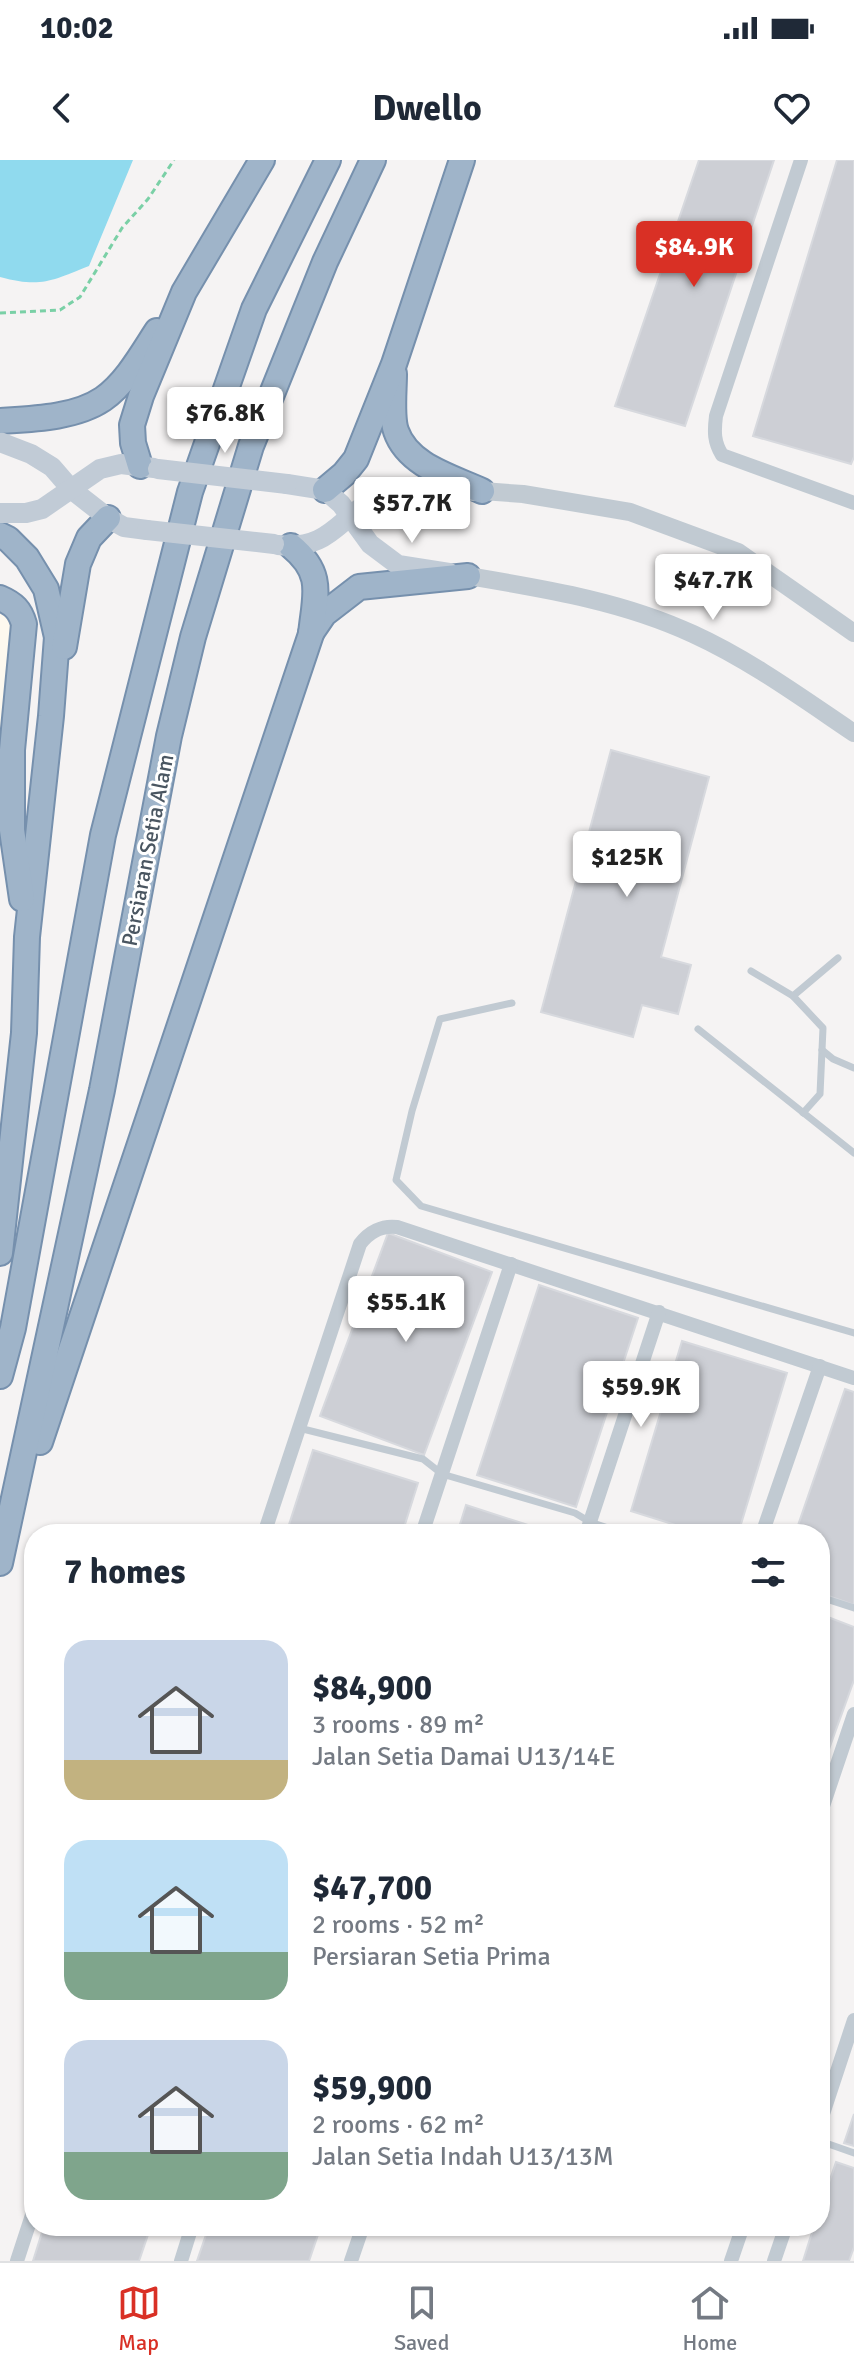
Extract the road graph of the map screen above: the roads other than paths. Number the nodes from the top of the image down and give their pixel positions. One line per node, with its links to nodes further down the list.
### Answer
1 (262, 160): 6 (highway)
2 (328, 160): 42 (highway, Persiaran Setia Alam)
3 (373, 160): 51 (highway, Persiaran Setia Alam)
4 (462, 160): 7 (highway)
5 (801, 160): 14 (street)
6 (184, 292): 8 (highway); 10 (highway)
7 (394, 364): 12 (highway); 13 (highway)
8 (0, 421)
9 (0, 442): 11 (main road)
10 (149, 468): 11 (main road); 12 (main road, bridge)
11 (71, 489): 15 (main road); 16 (main road)
12 (325, 490): 17 (main road)
13 (482, 491): 17 (main road); 22 (street)
14 (854, 503)
15 (0, 513)
16 (108, 518): 19 (main road, bridge); 24 (highway)
17 (351, 518): 19 (main road); 20 (main road)
18 (0, 535): 24 (highway)
19 (283, 545): 23 (highway)
20 (468, 576): 23 (highway); 25 (street)
21 (0, 598): 27 (highway)
22 (854, 633)
23 (311, 634): 51 (highway)
24 (51, 716): 27 (highway)
25 (847, 728): 26 (street)
26 (854, 741)
27 (27, 937): 37 (highway)
28 (838, 958): 30 (lane)
29 (751, 971): 30 (lane)
30 (793, 996): 33 (lane)
31 (512, 1003): 40 (lane)
32 (698, 1029): 35 (lane)
33 (822, 1050): 34 (lane); 35 (lane)
34 (854, 1068)
35 (803, 1113): 36 (lane)
36 (854, 1153)
37 (0, 1253)
38 (511, 1264): 39 (street); 44 (street); 45 (street)
39 (659, 1312): 41 (street); 49 (street)
40 (854, 1333)
41 (820, 1366): 43 (street); 50 (street)
42 (0, 1376)
43 (854, 1378)
44 (299, 1428): 45 (lane); 46 (street)
45 (442, 1474): 47 (street); 48 (lane)
46 (267, 1524)
47 (425, 1524)
48 (585, 1524)
49 (589, 1524)
50 (765, 1524)
51 (1, 1559)
52 (830, 1600): 53 (lane)
53 (854, 1608)
54 (854, 1714): 55 (street)
55 (830, 1785)
56 (854, 2020): 57 (street)
57 (830, 2093)
58 (830, 2145): 59 (lane)
59 (854, 2153)
60 (25, 2236): 65 (street)
61 (189, 2236): 66 (street)
62 (360, 2236): 67 (street)
63 (740, 2236): 68 (street)
64 (783, 2236): 69 (street)
65 (17, 2261)
66 (181, 2261)
67 (351, 2261)
68 (731, 2261)
69 (774, 2261)

